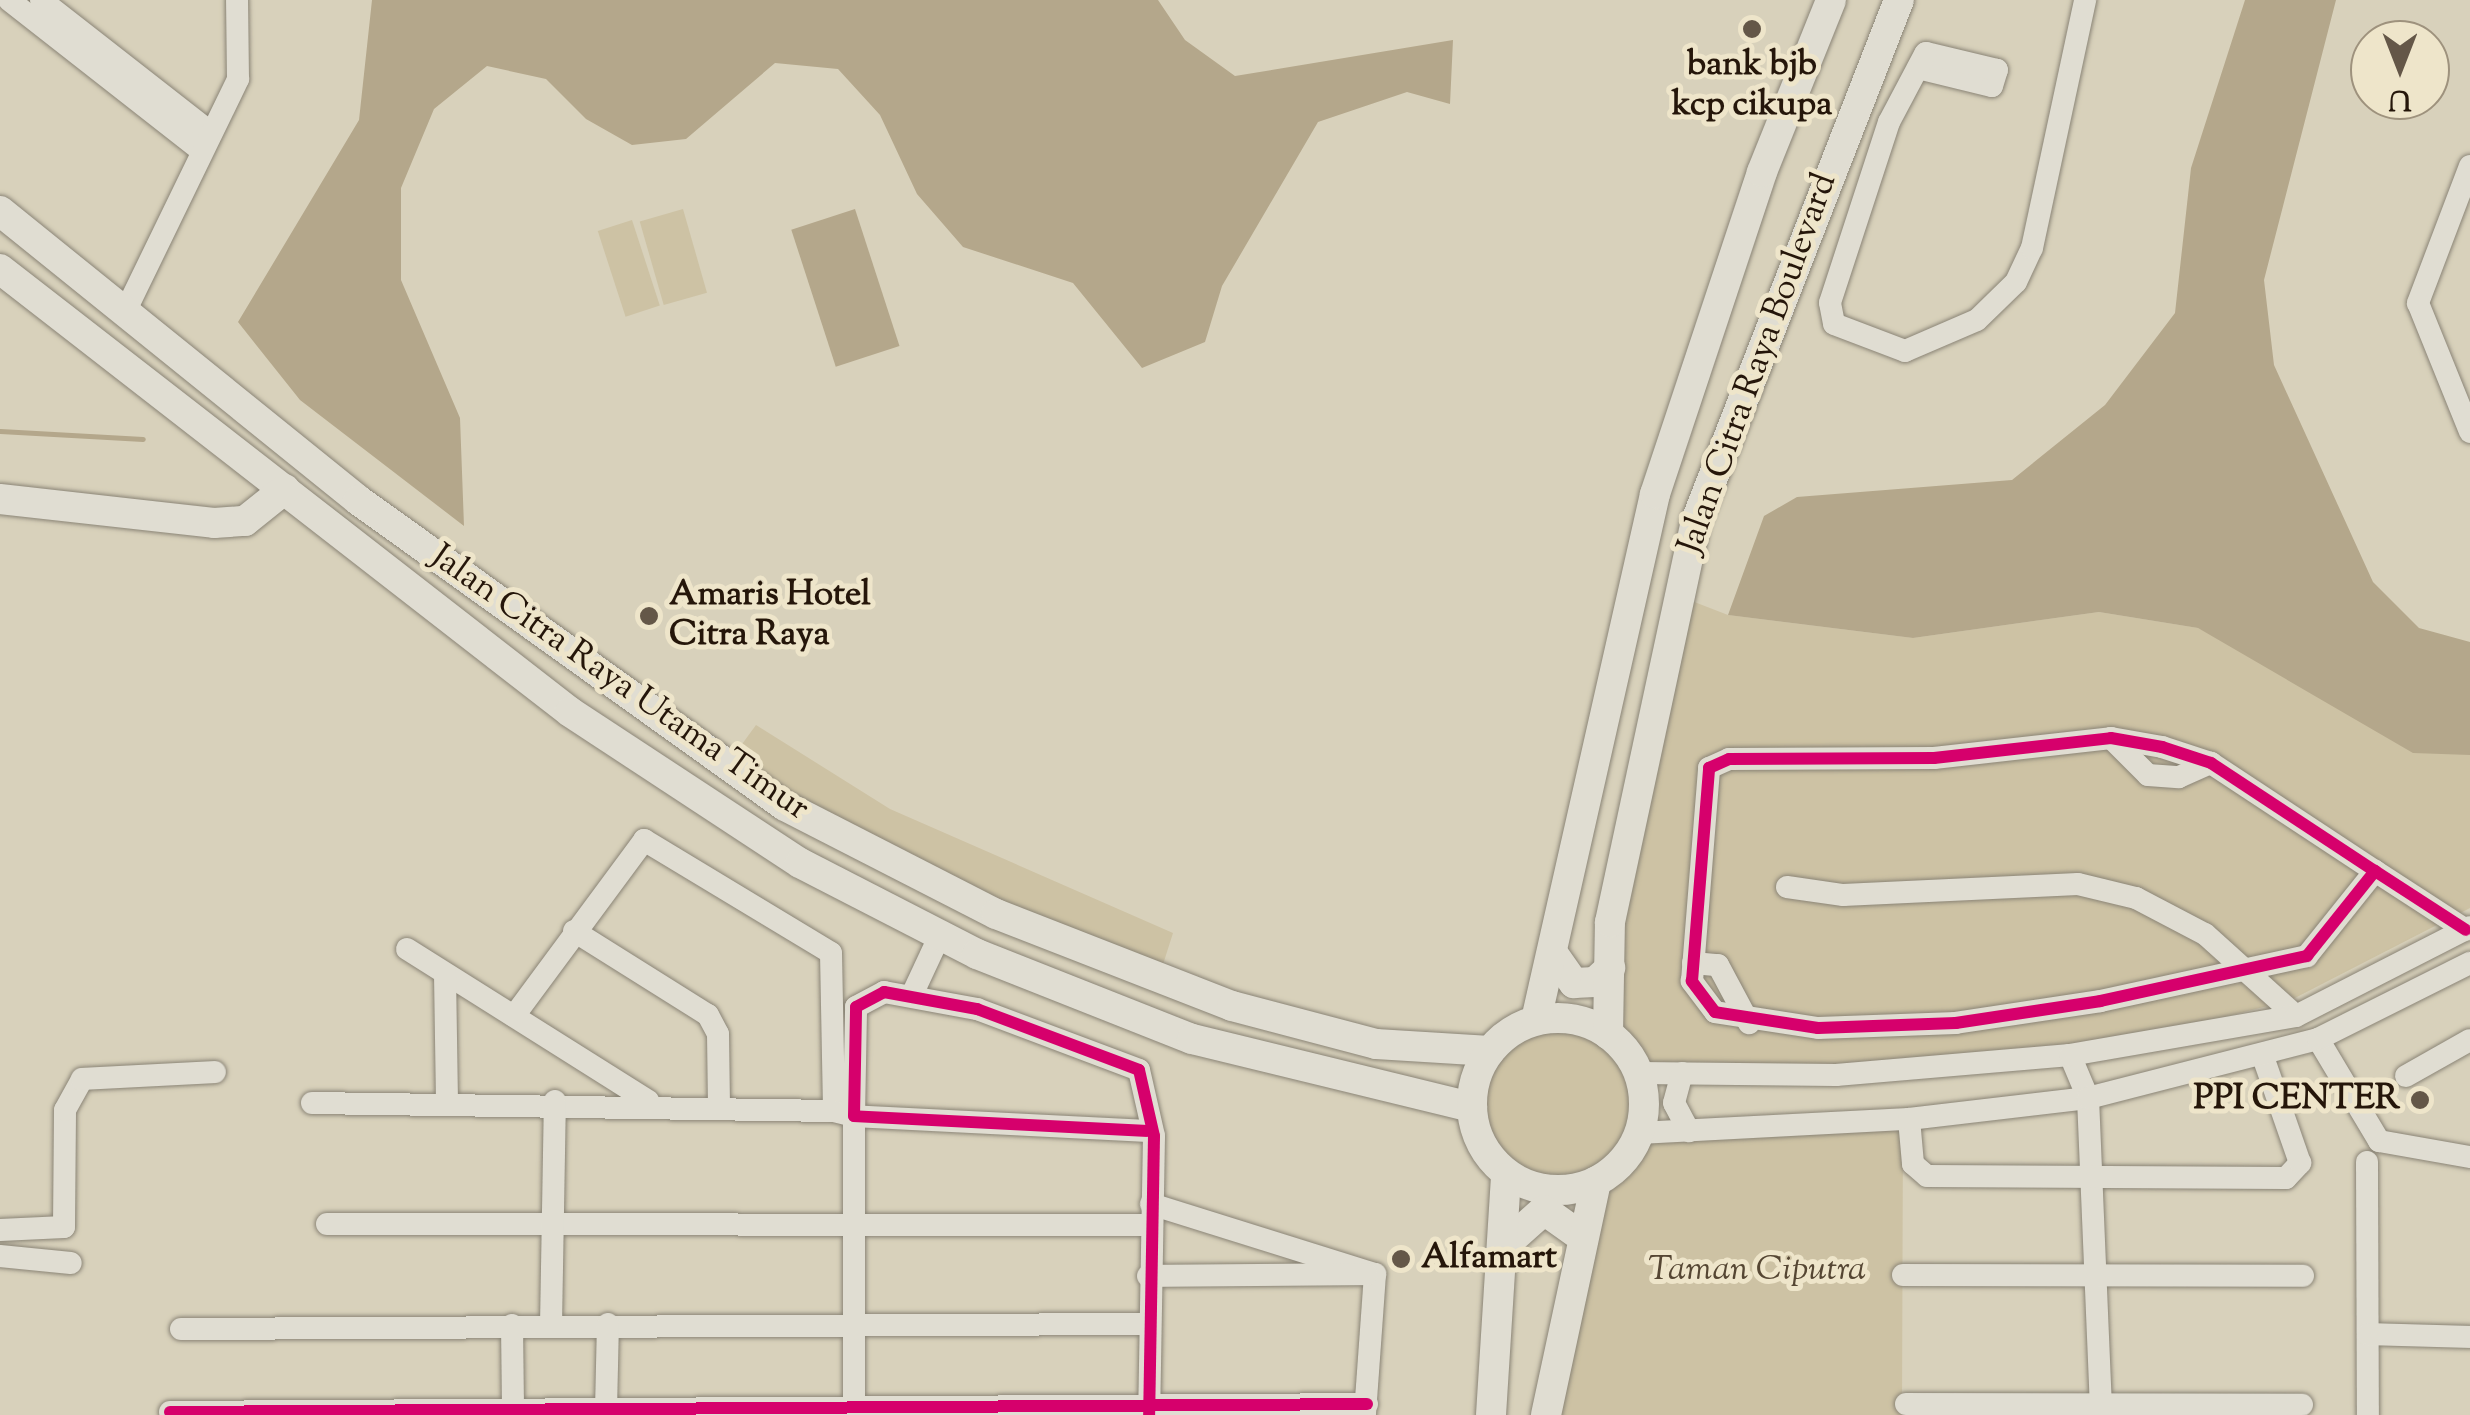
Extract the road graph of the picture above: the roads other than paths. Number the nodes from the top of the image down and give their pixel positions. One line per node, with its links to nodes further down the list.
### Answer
1 (8, 0): 8 (street)
2 (41, 0): 8 (street)
3 (236, 0): 8 (street)
4 (1831, 0): 24 (main road, Jalan Citra Raya Boulevard)
5 (1898, 0): 27 (main road, Jalan Citra Raya Boulevard)
6 (2084, 0): 7 (street)
7 (1918, 68)
8 (204, 140): 12 (street)
9 (2470, 166): 13 (street)
10 (5, 225): 12 (main road, Jalan Citra Raya Utama Timur)
11 (0, 269): 14 (main road, Jalan Citra Raya Utama Timur)
12 (126, 310): 16 (main road, Jalan Citra Raya Utama Timur)
13 (2470, 432)
14 (285, 489): 15 (main road); 17 (main road, Jalan Citra Raya Utama Timur)
15 (0, 498)
16 (534, 626): 17 (main road); 38 (main road, Jalan Citra Raya Utama Timur)
17 (506, 659): 22 (main road, Jalan Citra Raya Utama Timur)
18 (2375, 871): 20 (street); 26 (street); 29 (street)
19 (1787, 887): 29 (street)
20 (2468, 929): 32 (street)
21 (574, 931): 31 (street); 50 (street); 54 (street)
22 (940, 935): 30 (street); 47 (main road, Jalan Citra Raya Utama Timur)
23 (407, 949): 28 (street)
24 (1552, 952): 27 (main road); 33 (main road, Jalan Citra Raya Boulevard)
25 (2470, 962): 36 (street)
26 (1693, 963): 34 (street); 34 (street)
27 (1610, 968): 35 (main road, Jalan Citra Raya Boulevard)
28 (445, 974): 31 (street); 48 (street)
29 (2250, 974): 32 (street); 34 (street)
30 (912, 995): 54 (street); 56 (street)
31 (514, 1016): 52 (street)
32 (2296, 1016): 40 (street)
33 (1536, 1020): 35 (main road); 39 (main road)
34 (1749, 1022)
35 (1608, 1034): 43 (main road)
36 (2318, 1039): 41 (street); 59 (street)
37 (2470, 1040): 45 (street)
38 (1440, 1048): 39 (main road, Jalan Citra Raya Utama Timur); 47 (main road)
39 (1490, 1051): 53 (main road)
40 (2070, 1055): 44 (street); 46 (street)
41 (2263, 1056): 46 (street); 62 (street)
42 (216, 1072): 68 (street)
43 (1639, 1073): 44 (street); 58 (main road)
44 (1682, 1073): 57 (street)
45 (2406, 1076)
46 (2088, 1098): 55 (street); 62 (street)
47 (1428, 1099): 53 (main road, Jalan Citra Raya Utama Timur)
48 (447, 1101): 49 (street); 51 (street)
49 (555, 1101): 52 (street); 66 (street)
50 (719, 1102): 52 (street); 54 (street)
51 (312, 1103)
52 (651, 1103)
53 (1472, 1108): 61 (main road)
54 (844, 1113): 56 (street); 67 (street)
55 (1908, 1119): 57 (street); 62 (street)
56 (1147, 1131): 64 (street)
57 (1689, 1131): 58 (street)
58 (1639, 1133): 63 (main road)
59 (2470, 1157)
60 (2367, 1162): 84 (street)
61 (1506, 1178): 63 (main road); 70 (main road)
62 (2094, 1179): 76 (street)
63 (1596, 1181): 69 (main road)
64 (1150, 1214): 67 (street); 73 (street); 75 (street)
65 (327, 1224): 66 (street)
66 (555, 1225): 67 (street); 82 (street)
67 (854, 1226): 78 (street)
68 (0, 1230)
69 (1582, 1236): 70 (main road); 96 (main road)
70 (1506, 1244): 95 (main road)
71 (0, 1256): 72 (street)
72 (71, 1263)
73 (1375, 1274): 75 (street); 92 (street)
74 (1903, 1275): 76 (street)
75 (1148, 1276): 80 (street)
76 (2100, 1276): 77 (street); 88 (street)
77 (2303, 1276)
78 (854, 1322): 79 (street); 80 (street); 89 (street)
79 (608, 1324): 82 (street); 91 (street)
80 (1147, 1324): 94 (street)
81 (512, 1325): 82 (street); 83 (street); 90 (street)
82 (551, 1325)
83 (182, 1329)
84 (2368, 1334): 85 (street); 97 (street)
85 (2470, 1337)
86 (1906, 1404): 88 (street)
87 (2302, 1404): 88 (street)
88 (2101, 1406)
89 (854, 1407): 91 (street); 94 (street)
90 (514, 1410): 91 (street); 93 (street)
91 (606, 1410)
92 (1366, 1410): 94 (street)
93 (170, 1412)
94 (1148, 1413)
95 (1492, 1415)
96 (1546, 1415)
97 (2368, 1415)

